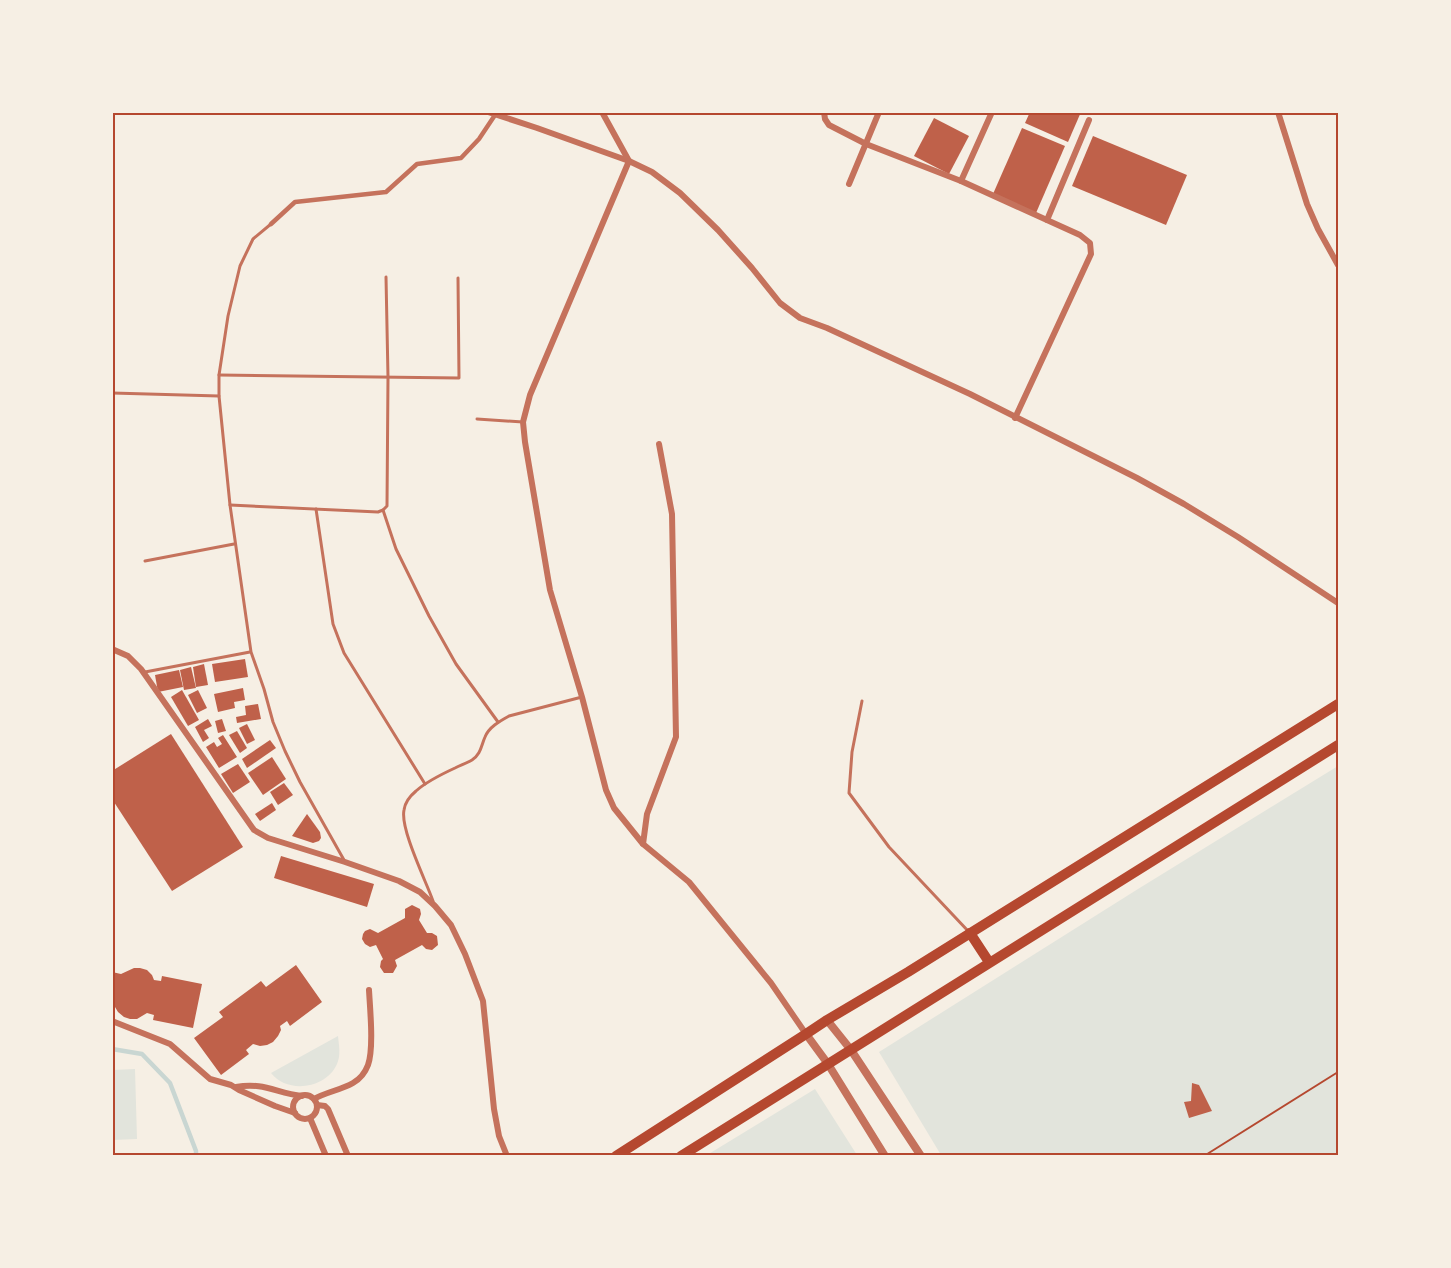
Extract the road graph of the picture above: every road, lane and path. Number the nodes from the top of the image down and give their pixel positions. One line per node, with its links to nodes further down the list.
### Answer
1 (602, 112): 9 (street)
2 (824, 112): 8 (street)
3 (879, 112): 8 (street)
4 (992, 112): 10 (street)
5 (1278, 112): 14 (street)
6 (491, 114): 9 (street); 13 (street)
7 (1089, 120): 12 (street)
8 (866, 144): 10 (street); 11 (street)
9 (629, 161): 21 (street); 23 (street)
10 (961, 181): 12 (street)
11 (849, 184)
12 (1047, 220): 21 (street)
13 (271, 224): 17 (lane)
14 (1338, 265)
15 (386, 277): 18 (lane)
16 (458, 278): 18 (lane)
17 (219, 375): 18 (lane); 20 (lane)
18 (388, 377): 27 (lane)
19 (112, 393): 20 (lane)
20 (219, 396): 25 (lane)
21 (1015, 418): 30 (street)
22 (477, 419): 23 (lane)
23 (523, 422): 34 (street)
24 (659, 444): 40 (street)
25 (230, 505): 26 (lane); 28 (lane)
26 (316, 509): 27 (lane); 39 (lane)
27 (383, 510): 37 (lane)
28 (235, 544): 29 (lane); 32 (lane)
29 (145, 561)
30 (1338, 603)
31 (112, 649): 33 (street)
32 (250, 652): 33 (lane); 41 (lane)
33 (143, 672): 41 (street)
34 (582, 697): 37 (lane); 40 (street)
35 (862, 701): 43 (lane)
36 (1338, 704): 43 (main road)
37 (498, 722): 39 (lane)
38 (1338, 745): 44 (main road)
39 (425, 784): 42 (lane)
40 (644, 844): 48 (street)
41 (345, 862): 42 (street)
42 (435, 906): 59 (street)
43 (970, 933): 44 (main road); 46 (main road)
44 (989, 962): 49 (main road)
45 (369, 990): 54 (street)
46 (826, 1020): 48 (main road); 49 (street)
47 (112, 1022): 52 (street)
48 (806, 1034): 50 (street); 60 (main road)
49 (850, 1050): 50 (main road); 63 (street)
50 (828, 1064): 61 (main road); 62 (street)
51 (1338, 1072): 64 (path)
52 (236, 1087): 53 (street); 55 (street)
53 (302, 1095): 54 (street); 55 (street)
54 (316, 1102): 56 (street); 58 (street)
55 (295, 1113): 56 (street)
56 (310, 1118): 57 (street)
57 (327, 1155)
58 (348, 1155)
59 (507, 1155)
60 (616, 1155)
61 (681, 1155)
62 (885, 1155)
63 (921, 1155)
64 (1204, 1155)

